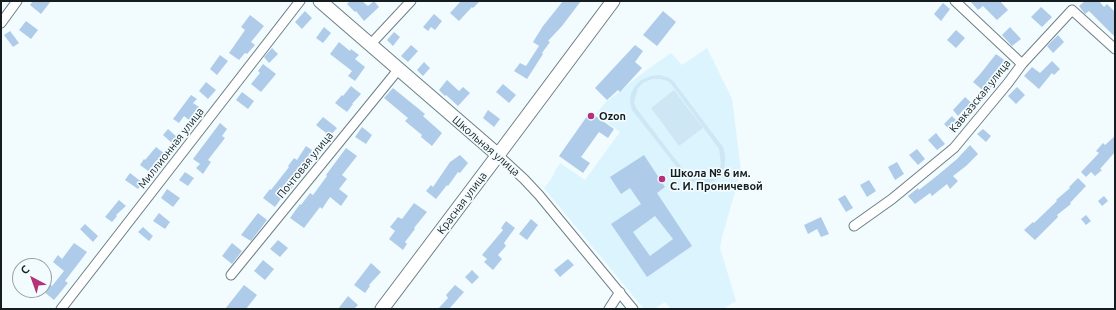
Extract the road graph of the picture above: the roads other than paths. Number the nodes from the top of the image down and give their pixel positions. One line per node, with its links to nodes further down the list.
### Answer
1 (17, 1): 7 (street)
2 (300, 1): 16 (street, Миллионная улица)
3 (320, 1): 8 (main road, Школьная улица)
4 (411, 1): 8 (street)
5 (612, 1): 12 (main road, Красная улица)
6 (955, 1): 10 (street)
7 (1, 23)
8 (370, 44): 11 (main road, Школьная улица)
9 (1115, 49): 10 (street, Кавказская улица)
10 (1022, 64): 13 (street, Кавказская улица)
11 (398, 70): 12 (main road, Школьная улица); 14 (street, Почтовая улица)
12 (498, 156): 15 (street, Школьная улица); 17 (main road, Красная улица)
13 (854, 226)
14 (231, 275)
15 (620, 292): 18 (street); 19 (street, Школьная улица)
16 (61, 309)
17 (382, 309)
18 (609, 309)
19 (633, 309)

